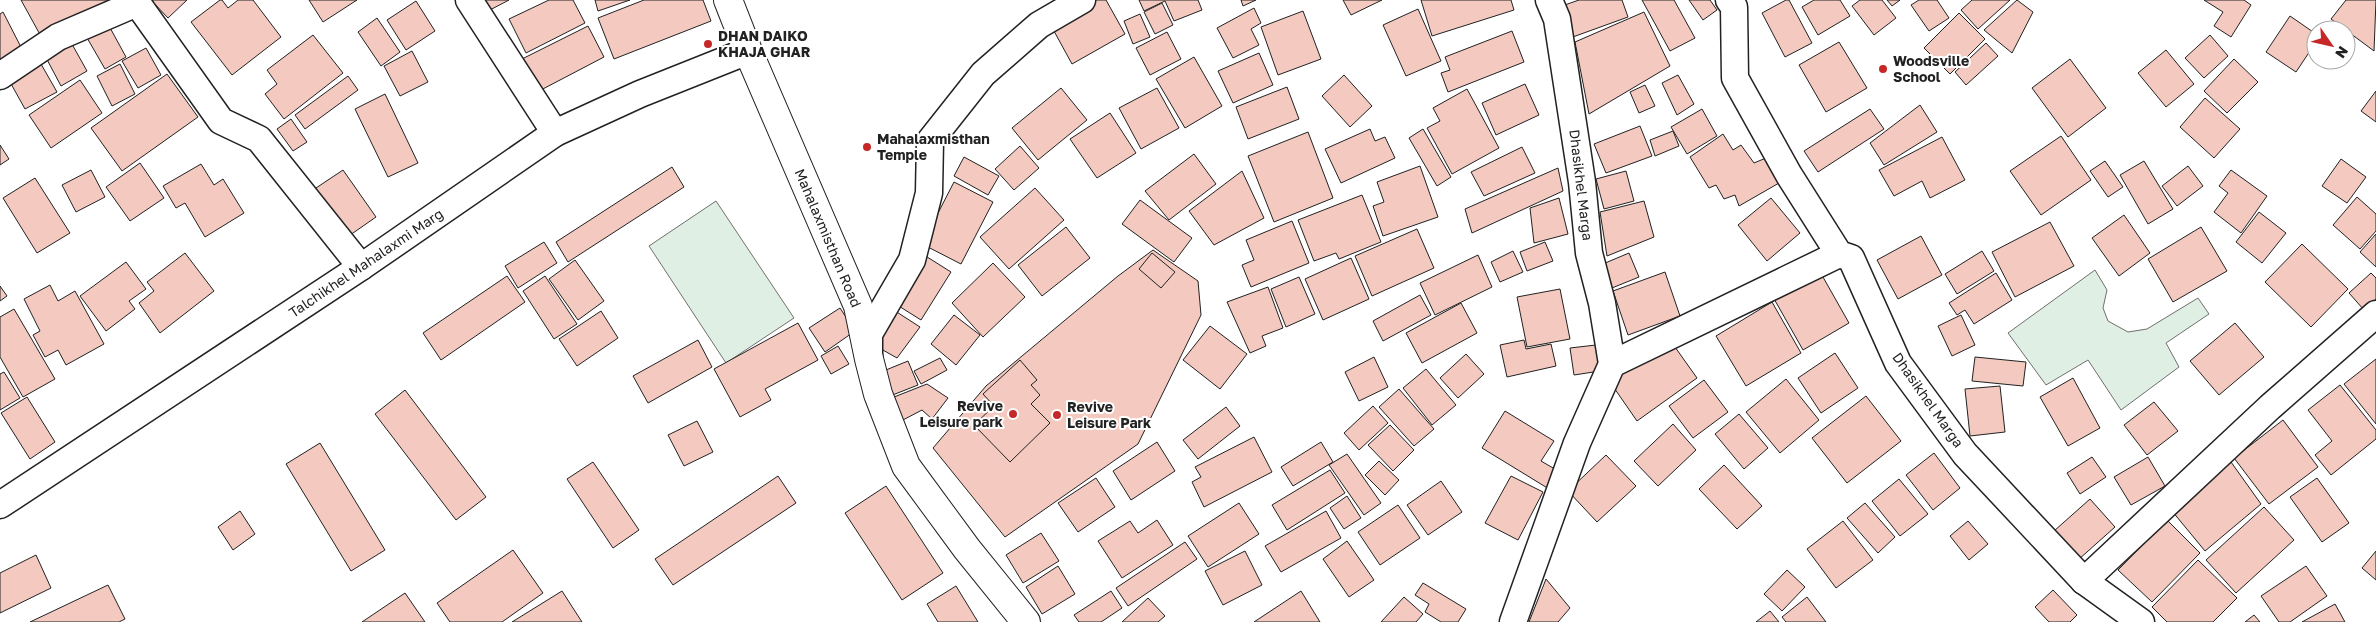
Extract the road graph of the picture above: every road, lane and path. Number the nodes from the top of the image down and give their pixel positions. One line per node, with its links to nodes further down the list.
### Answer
1 (469, 0): 9 (street)
2 (728, 0): 7 (street, Mahalaxmisthan Road)
3 (1082, 0): 13 (street)
4 (1549, 0): 14 (street, Dhasikhel Marga)
5 (1729, 0): 10 (street, Dhasikhel Marga)
6 (136, 2): 8 (street); 11 (street)
7 (748, 51): 9 (street, Talchikhel Mahalaxmi Marg); 13 (street, Mahalaxmisthan Road)
8 (0, 76)
9 (555, 134): 11 (street, Talchikhel Mahalaxmi Marg)
10 (1839, 254): 14 (street); 16 (street, Dhasikhel Marga)
11 (362, 268): 15 (street, Talchikhel Mahalaxmi Marg)
12 (2376, 314): 16 (street)
13 (869, 359): 17 (street, Mahalaxmisthan Road)
14 (1612, 364): 18 (street)
15 (0, 505)
16 (2084, 581): 19 (street, Dhasikhel Marga)
17 (1026, 622)
18 (1513, 622)
19 (2141, 622)

